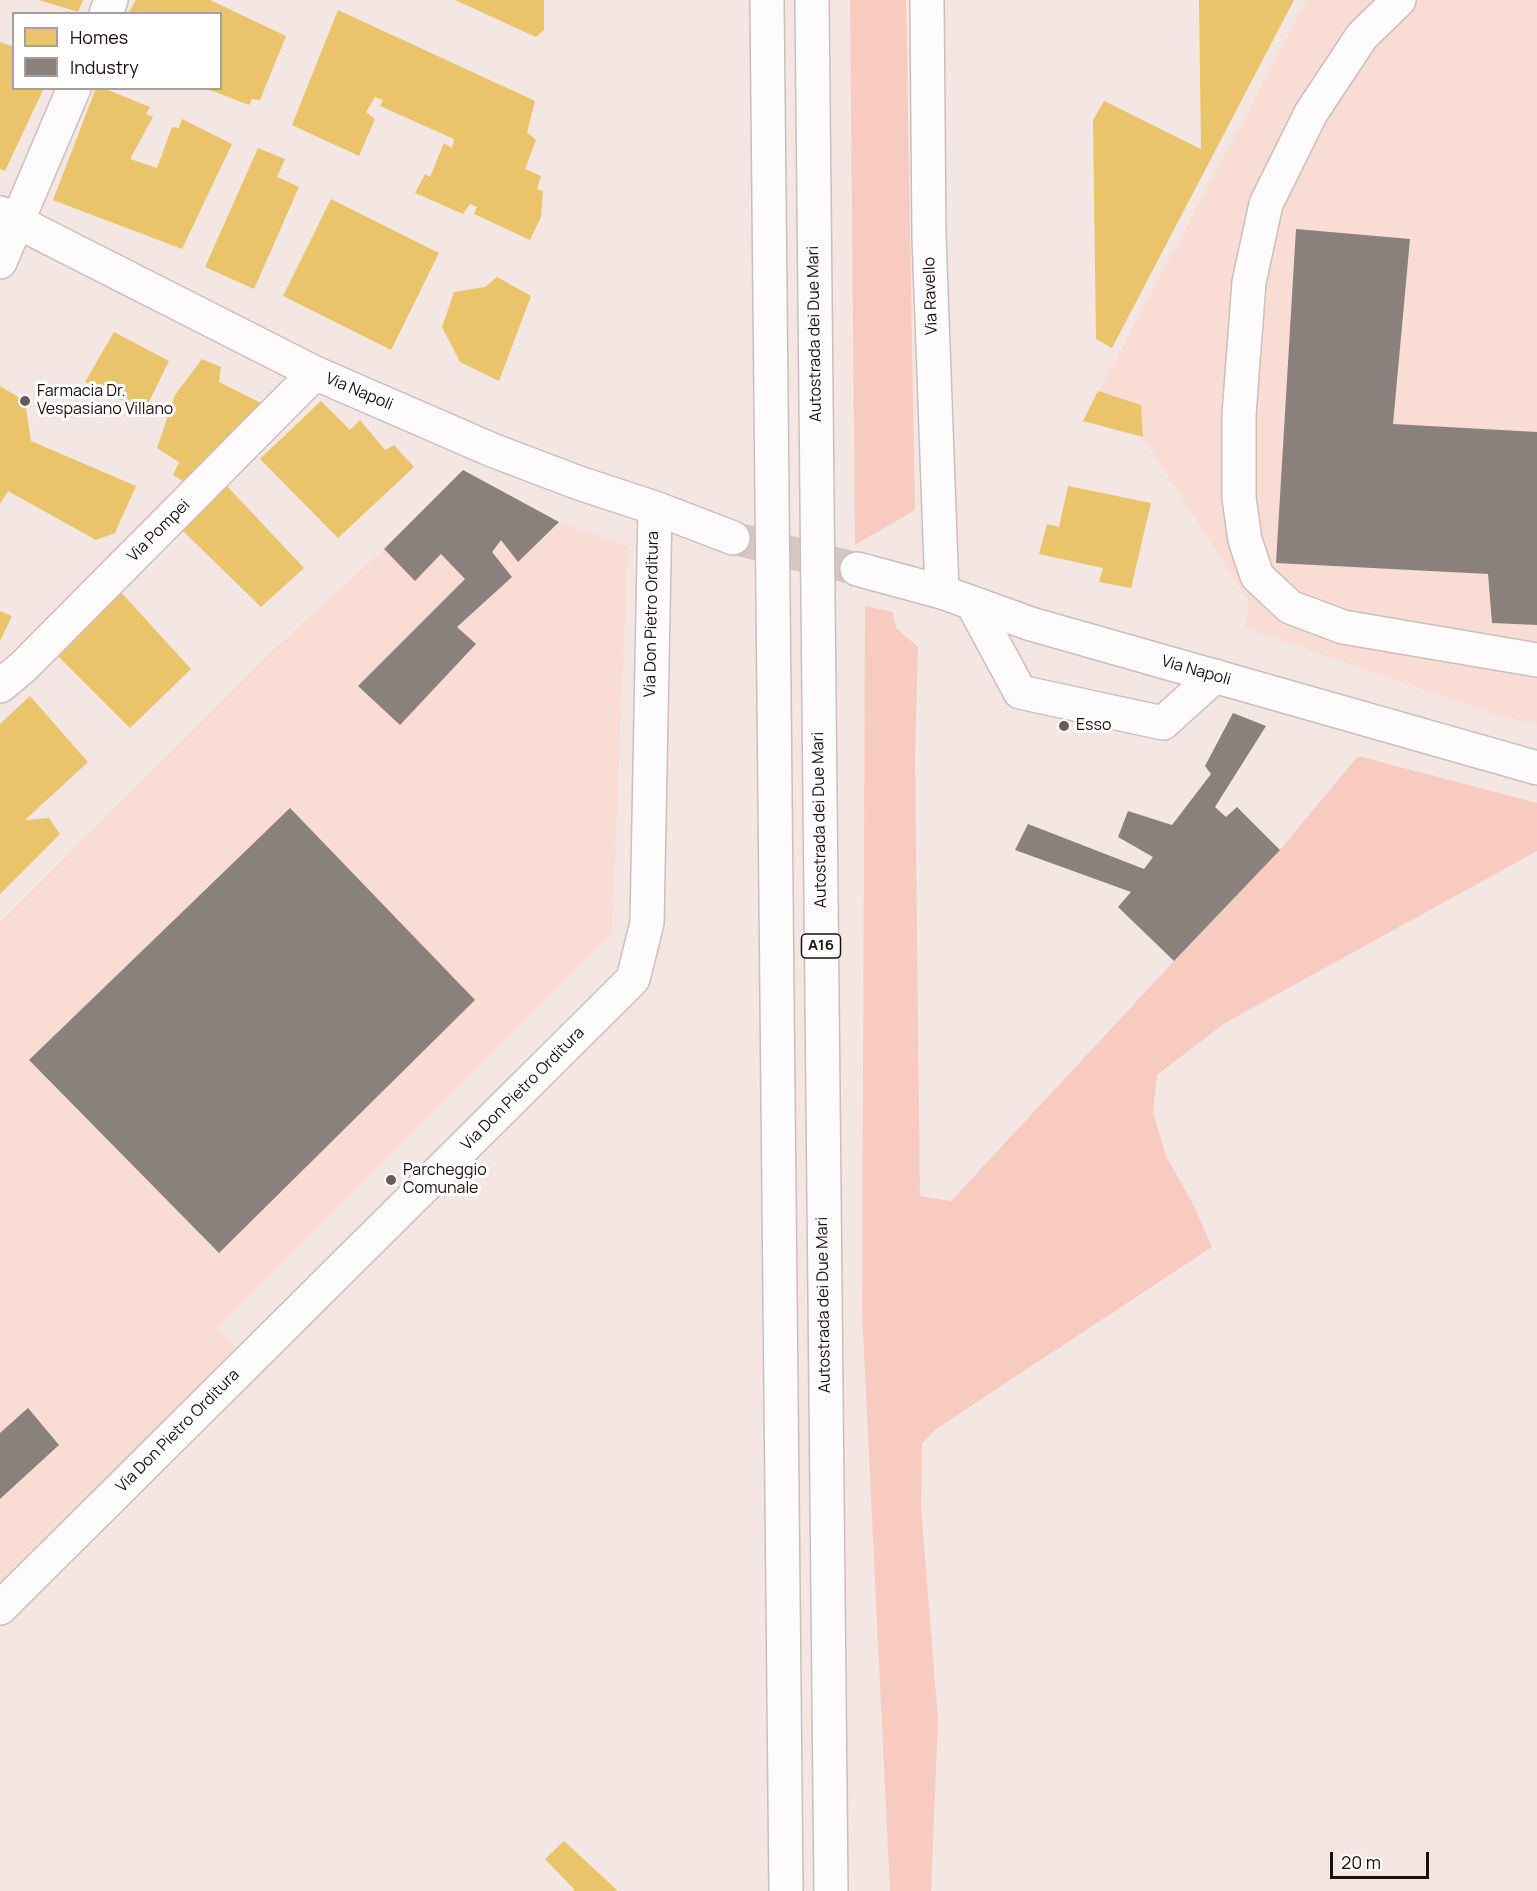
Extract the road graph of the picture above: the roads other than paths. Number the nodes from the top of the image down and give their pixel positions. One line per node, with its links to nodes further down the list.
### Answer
1 (767, 0): 18 (main road)
2 (812, 0): 19 (main road, Autostrada dei Due Mari / A16)
3 (927, 0): 12 (main road, Via Ravello)
4 (1399, 0): 13 (main road)
5 (73, 90): 6 (main road)
6 (9, 218): 7 (main road); 8 (main road, Via Napoli)
7 (0, 262)
8 (315, 373): 9 (main road, Via Napoli); 15 (main road, Via Pompei)
9 (655, 508): 10 (main road, Via Napoli); 17 (main road, Via Don Pietro Orditura)
10 (733, 538)
11 (857, 569): 12 (main road, Via Napoli)
12 (957, 598): 14 (main road, Via Napoli); 14 (main road)
13 (1537, 660)
14 (1215, 676): 16 (main road, Via Napoli)
15 (0, 686)
16 (1537, 768)
17 (0, 1608)
18 (786, 1891)
19 (831, 1891)

